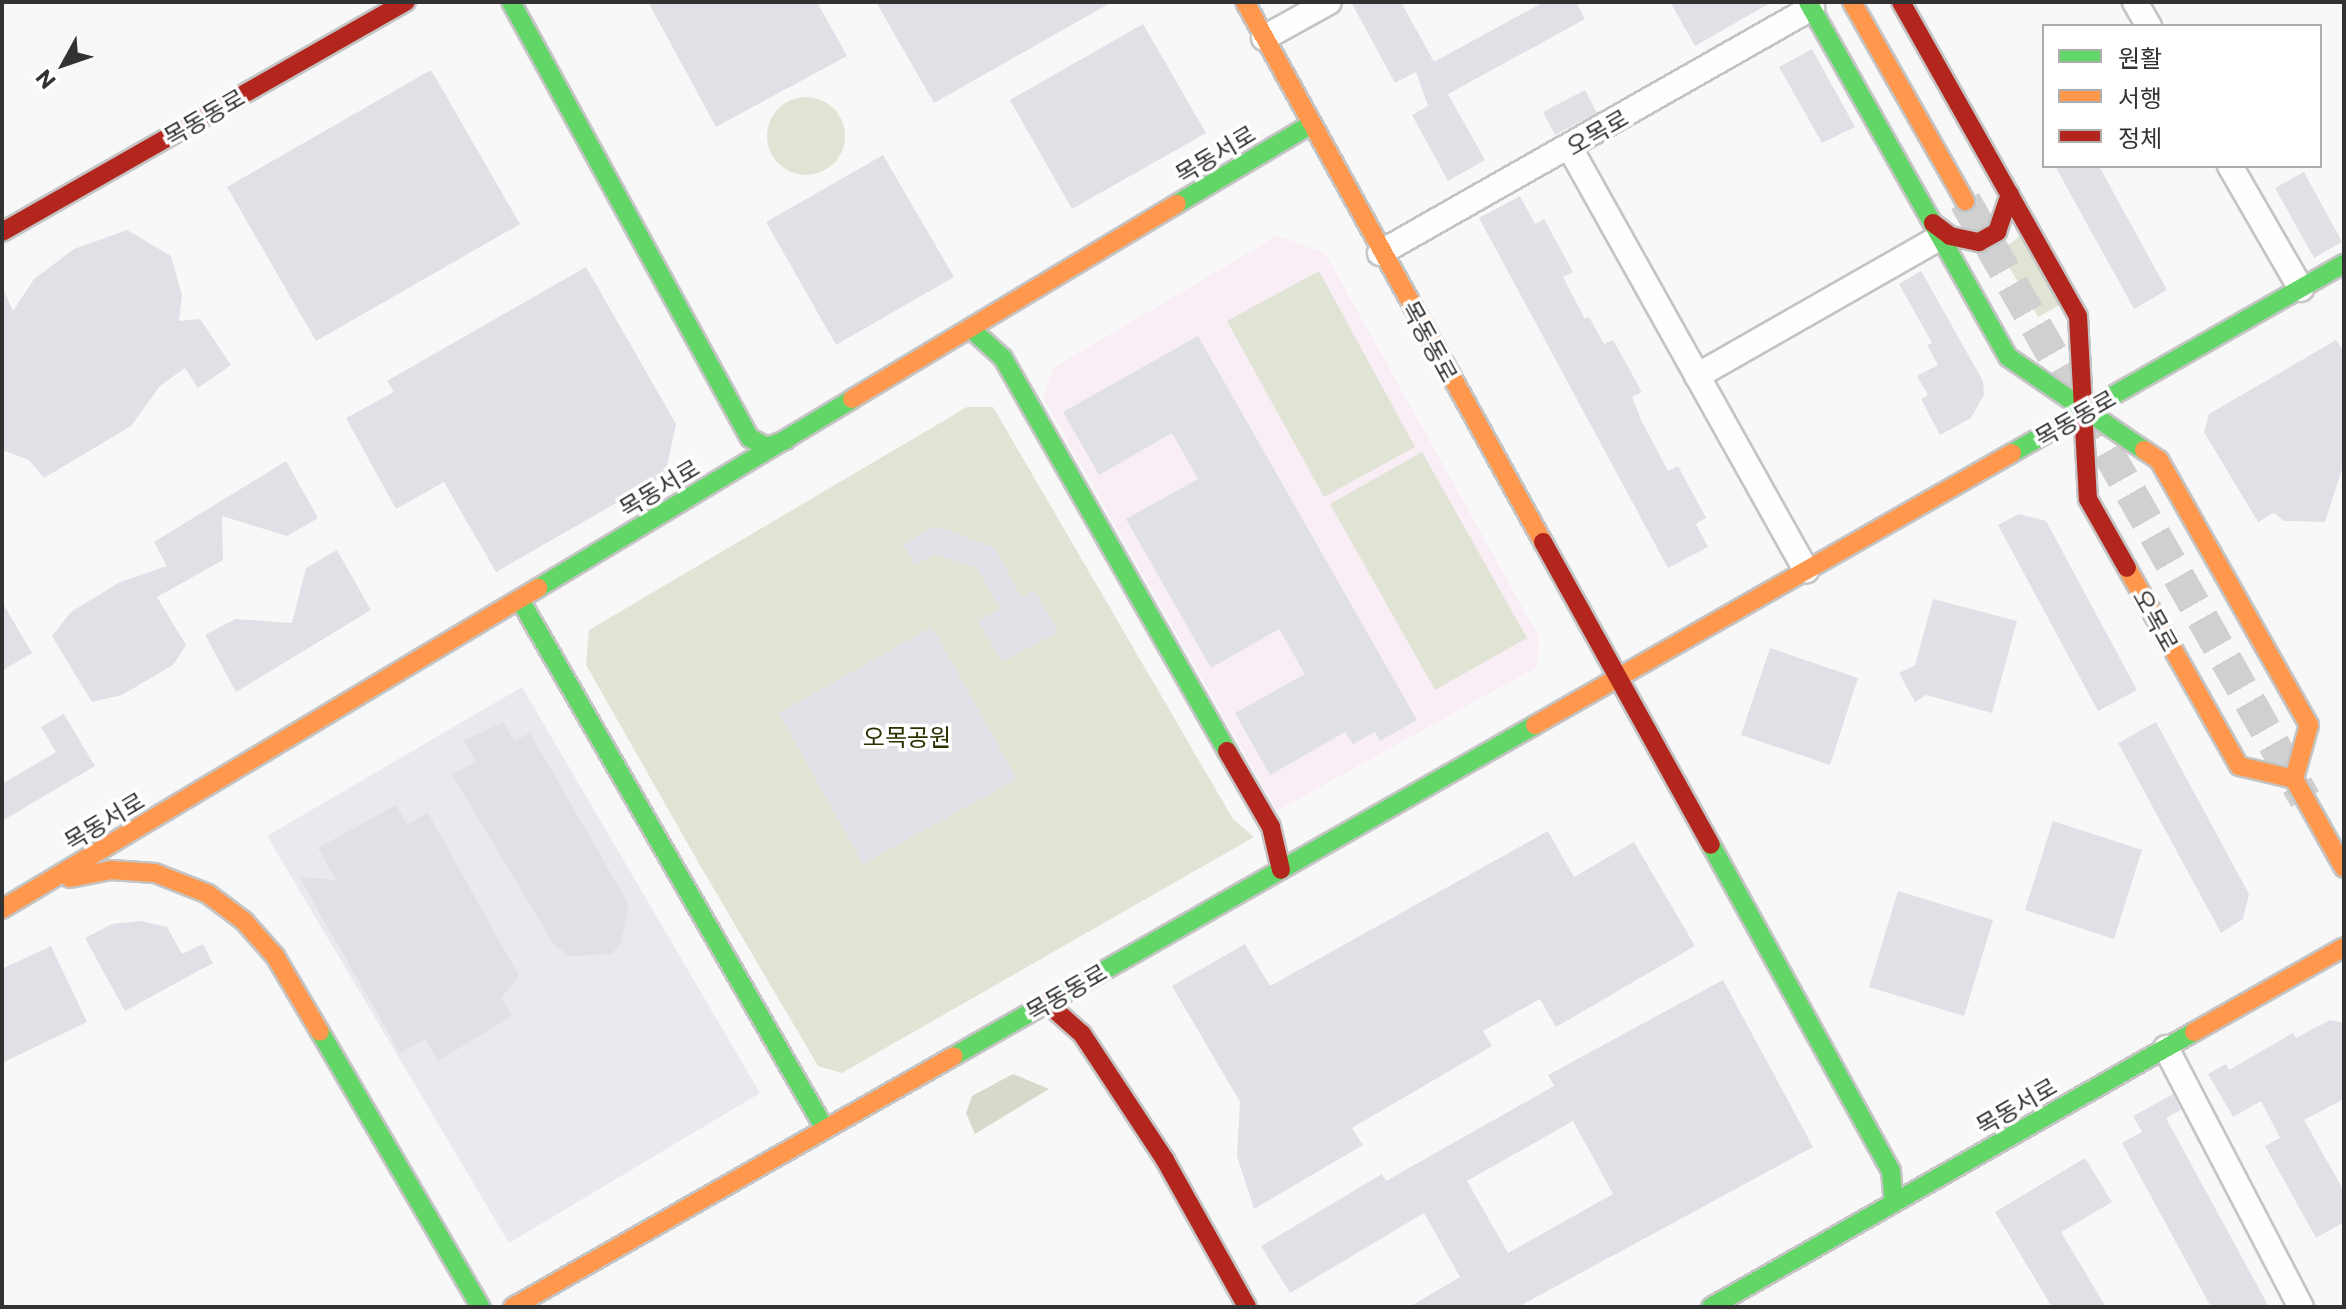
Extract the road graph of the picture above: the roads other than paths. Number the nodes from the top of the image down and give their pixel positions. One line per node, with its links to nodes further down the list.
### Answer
1 (406, 2): 17 (main road, 목동동로)
2 (511, 2): 24 (main road)
3 (1245, 2): 10 (main road, 목동동로)
4 (1329, 2): 10 (street)
5 (1852, 2): 15 (main road)
6 (1901, 2): 14 (main road, 오목로)
7 (2135, 2): 9 (street)
8 (1810, 5): 12 (street, 오목로); 16 (main road, 오목로)
9 (2148, 24)
10 (1264, 38): 11 (main road, 목동동로)
11 (1310, 125): 18 (main road, 목동동로); 21 (main road, 목동서로)
12 (1570, 148): 18 (street, 오목로); 22 (street)
13 (2231, 168): 20 (street)
14 (2010, 194): 16 (main road); 23 (main road, 오목로)
15 (1965, 201)
16 (1937, 230): 22 (street); 23 (main road, 오목로)
17 (2, 232)
18 (1380, 253): 27 (main road, 목동동로)
19 (2344, 264): 20 (main road, 목동동로)
20 (2301, 289): 23 (main road, 목동동로)
21 (971, 329): 24 (main road, 목동서로); 30 (main road)
22 (1697, 376): 25 (street)
23 (2085, 412): 25 (main road, 목동동로); 28 (main road, 오목로); 28 (main road, 오목로)
24 (787, 440): 26 (main road, 목동서로)
25 (1806, 571): 27 (main road, 목동동로)
26 (520, 600): 31 (main road, 목동서로); 36 (main road)
27 (1619, 677): 30 (main road, 목동동로); 37 (main road)
28 (2294, 779): 29 (main road)
29 (2344, 868)
30 (1281, 870): 34 (main road, 목동동로)
31 (33, 891): 32 (main road, 목동서로); 38 (main road, 목동서로)
32 (2, 909)
33 (2344, 947): 35 (main road, 목동서로)
34 (1047, 1003): 36 (main road, 목동동로); 40 (main road)
35 (2166, 1048): 37 (main road, 목동서로); 42 (street)
36 (825, 1129): 39 (main road, 목동동로)
37 (1894, 1203): 41 (main road, 목동서로)
38 (481, 1307)
39 (513, 1307)
40 (1247, 1307)
41 (1711, 1307)
42 (2301, 1307)

